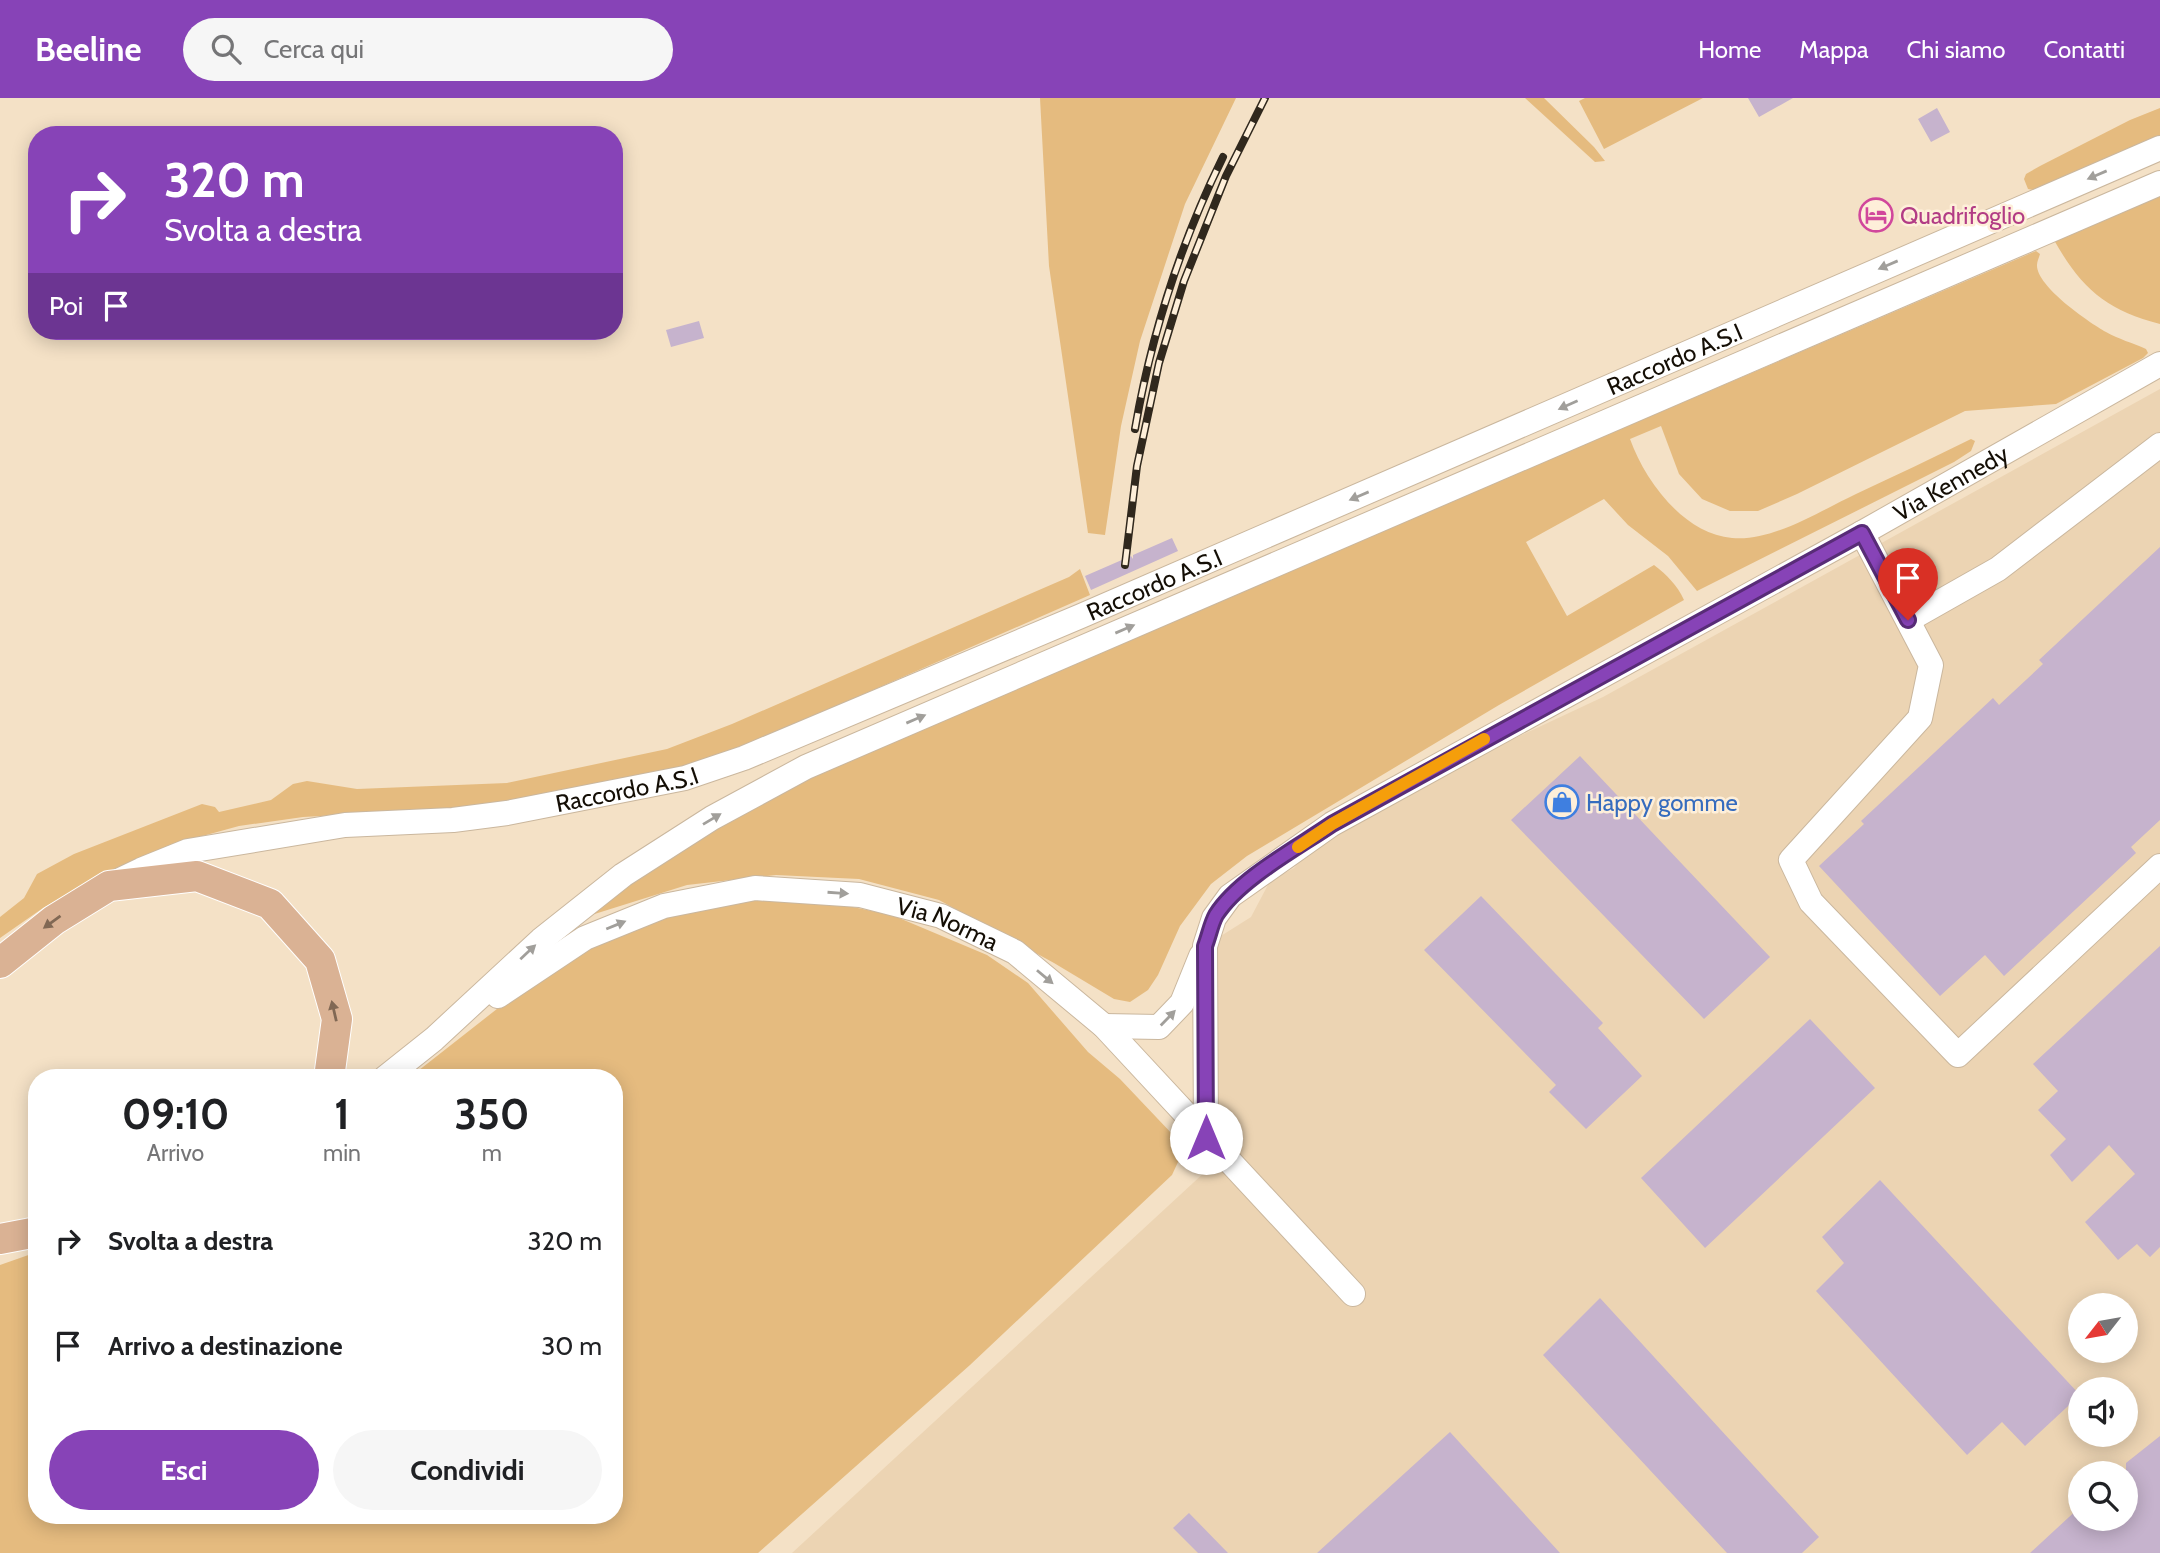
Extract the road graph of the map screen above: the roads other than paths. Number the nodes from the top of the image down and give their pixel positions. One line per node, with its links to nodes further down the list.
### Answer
1 (2160, 148): 8 (street, Raccordo A.S.I, one-way to 8)
2 (2160, 183): 12 (street, Raccordo A.S.I, one-way to 2)
3 (2160, 364): 5 (street, Via Kennedy)
4 (2160, 445): 6 (street)
5 (1862, 533): 6 (street); 9 (street, Via Kennedy)
6 (1908, 620): 7 (street)
7 (2160, 866)
8 (108, 886): 10 (main road, one-way to 10); 13 (main road, one-way to 8)
9 (1205, 946): 11 (street, one-way to 9); 15 (street, Via Kennedy)
10 (0, 963)
11 (1104, 1026): 12 (street, Via Norma, one-way to 11); 15 (street, Via Norma)
12 (434, 1039): 14 (street, Raccordo A.S.I)
13 (330, 1069)
14 (396, 1069)
15 (1206, 1138): 20 (street, Via Norma)
16 (28, 1234): 17 (main road)
17 (0, 1239)
18 (28, 1245): 19 (street)
19 (0, 1254)
20 (1353, 1294)

